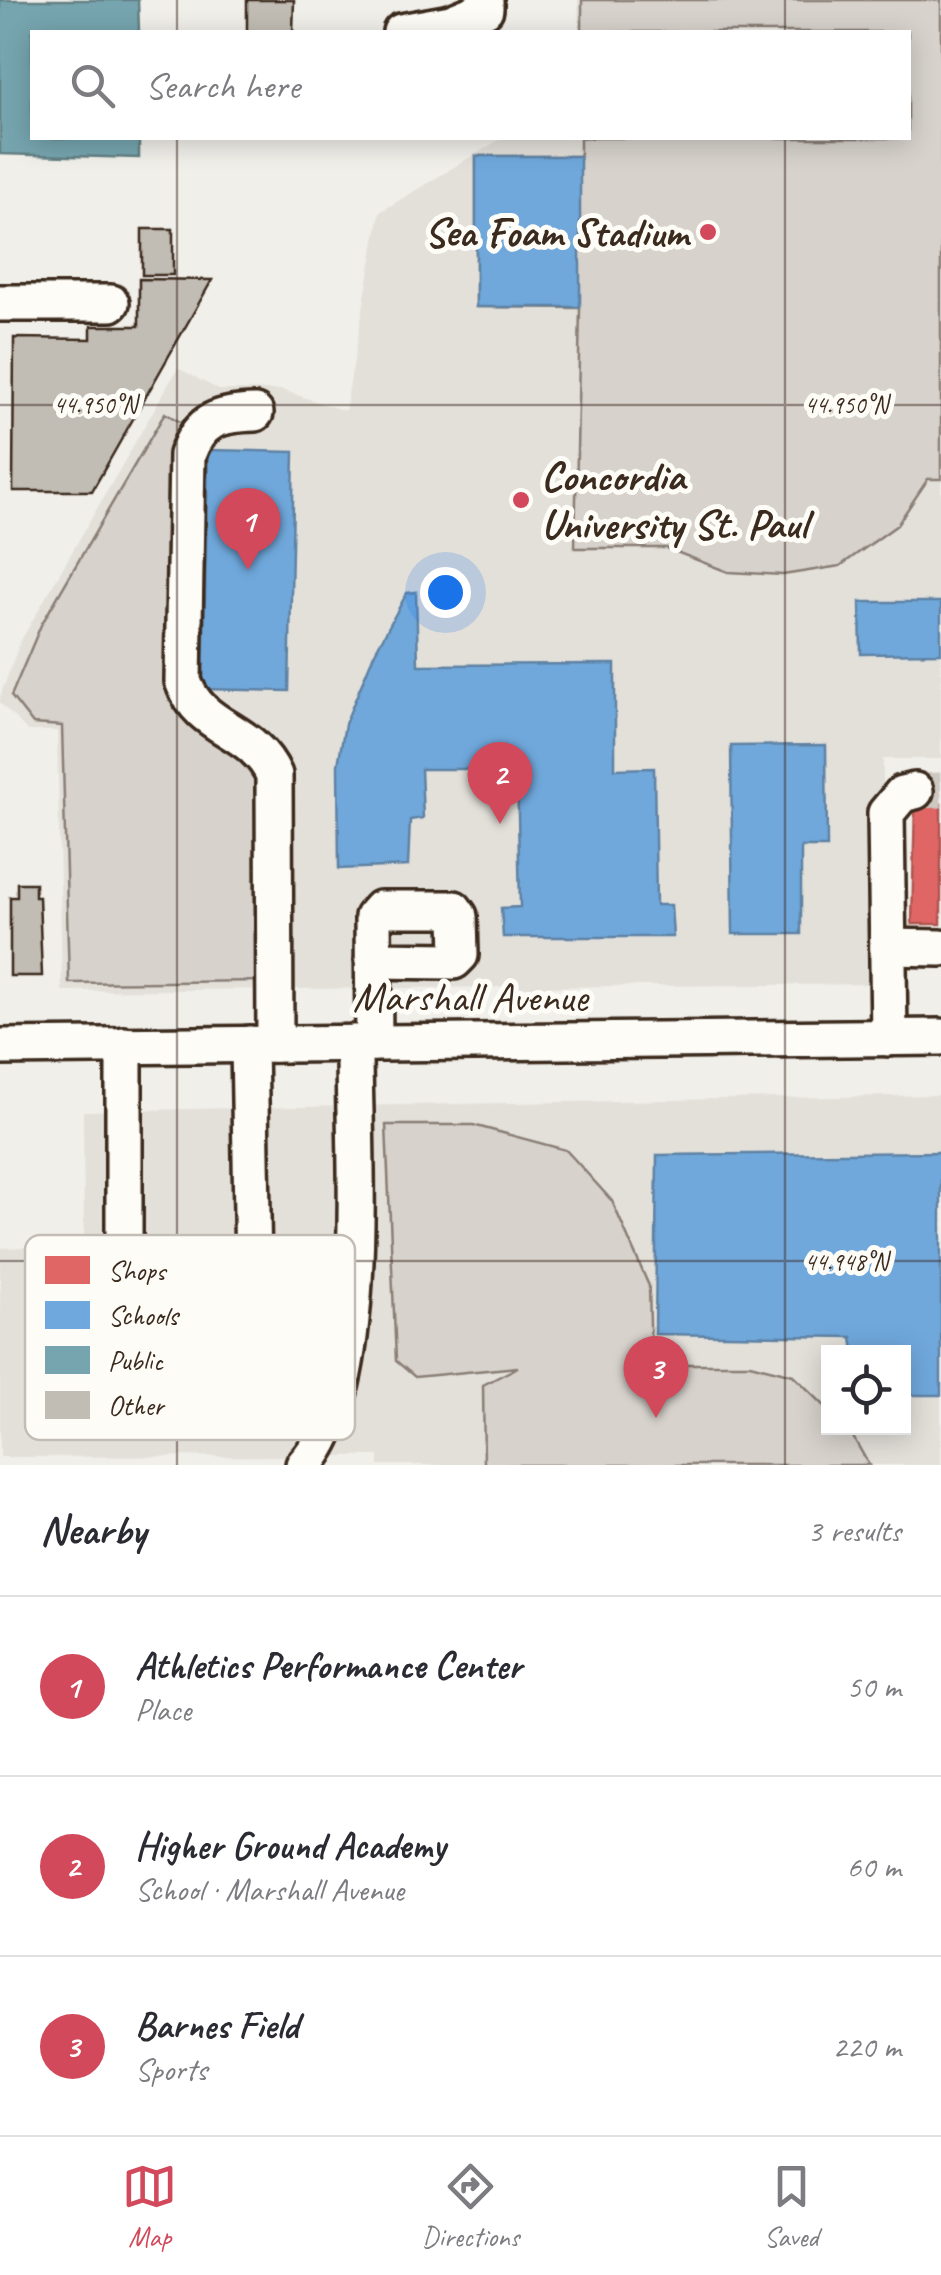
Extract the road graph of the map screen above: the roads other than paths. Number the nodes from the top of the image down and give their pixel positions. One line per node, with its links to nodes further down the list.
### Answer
1 (485, 0): 2 (street)
2 (412, 30)
3 (111, 302): 4 (street)
4 (0, 303)
5 (255, 413): 13 (street)
6 (915, 782): 7 (street)
7 (888, 947): 8 (street); 10 (street)
8 (941, 948)
9 (373, 960): 12 (street)
10 (890, 1038): 11 (street, Marshall Avenue); 12 (street, Marshall Avenue)
11 (941, 1038)
12 (364, 1043): 13 (street, Marshall Avenue); 18 (street)
13 (262, 1044): 14 (street, Marshall Avenue); 17 (street)
14 (124, 1045): 15 (street, Marshall Avenue); 16 (street)
15 (0, 1047)
16 (124, 1235)
17 (255, 1235)
18 (355, 1286)
19 (321, 1440): 20 (street)
20 (304, 1465)

